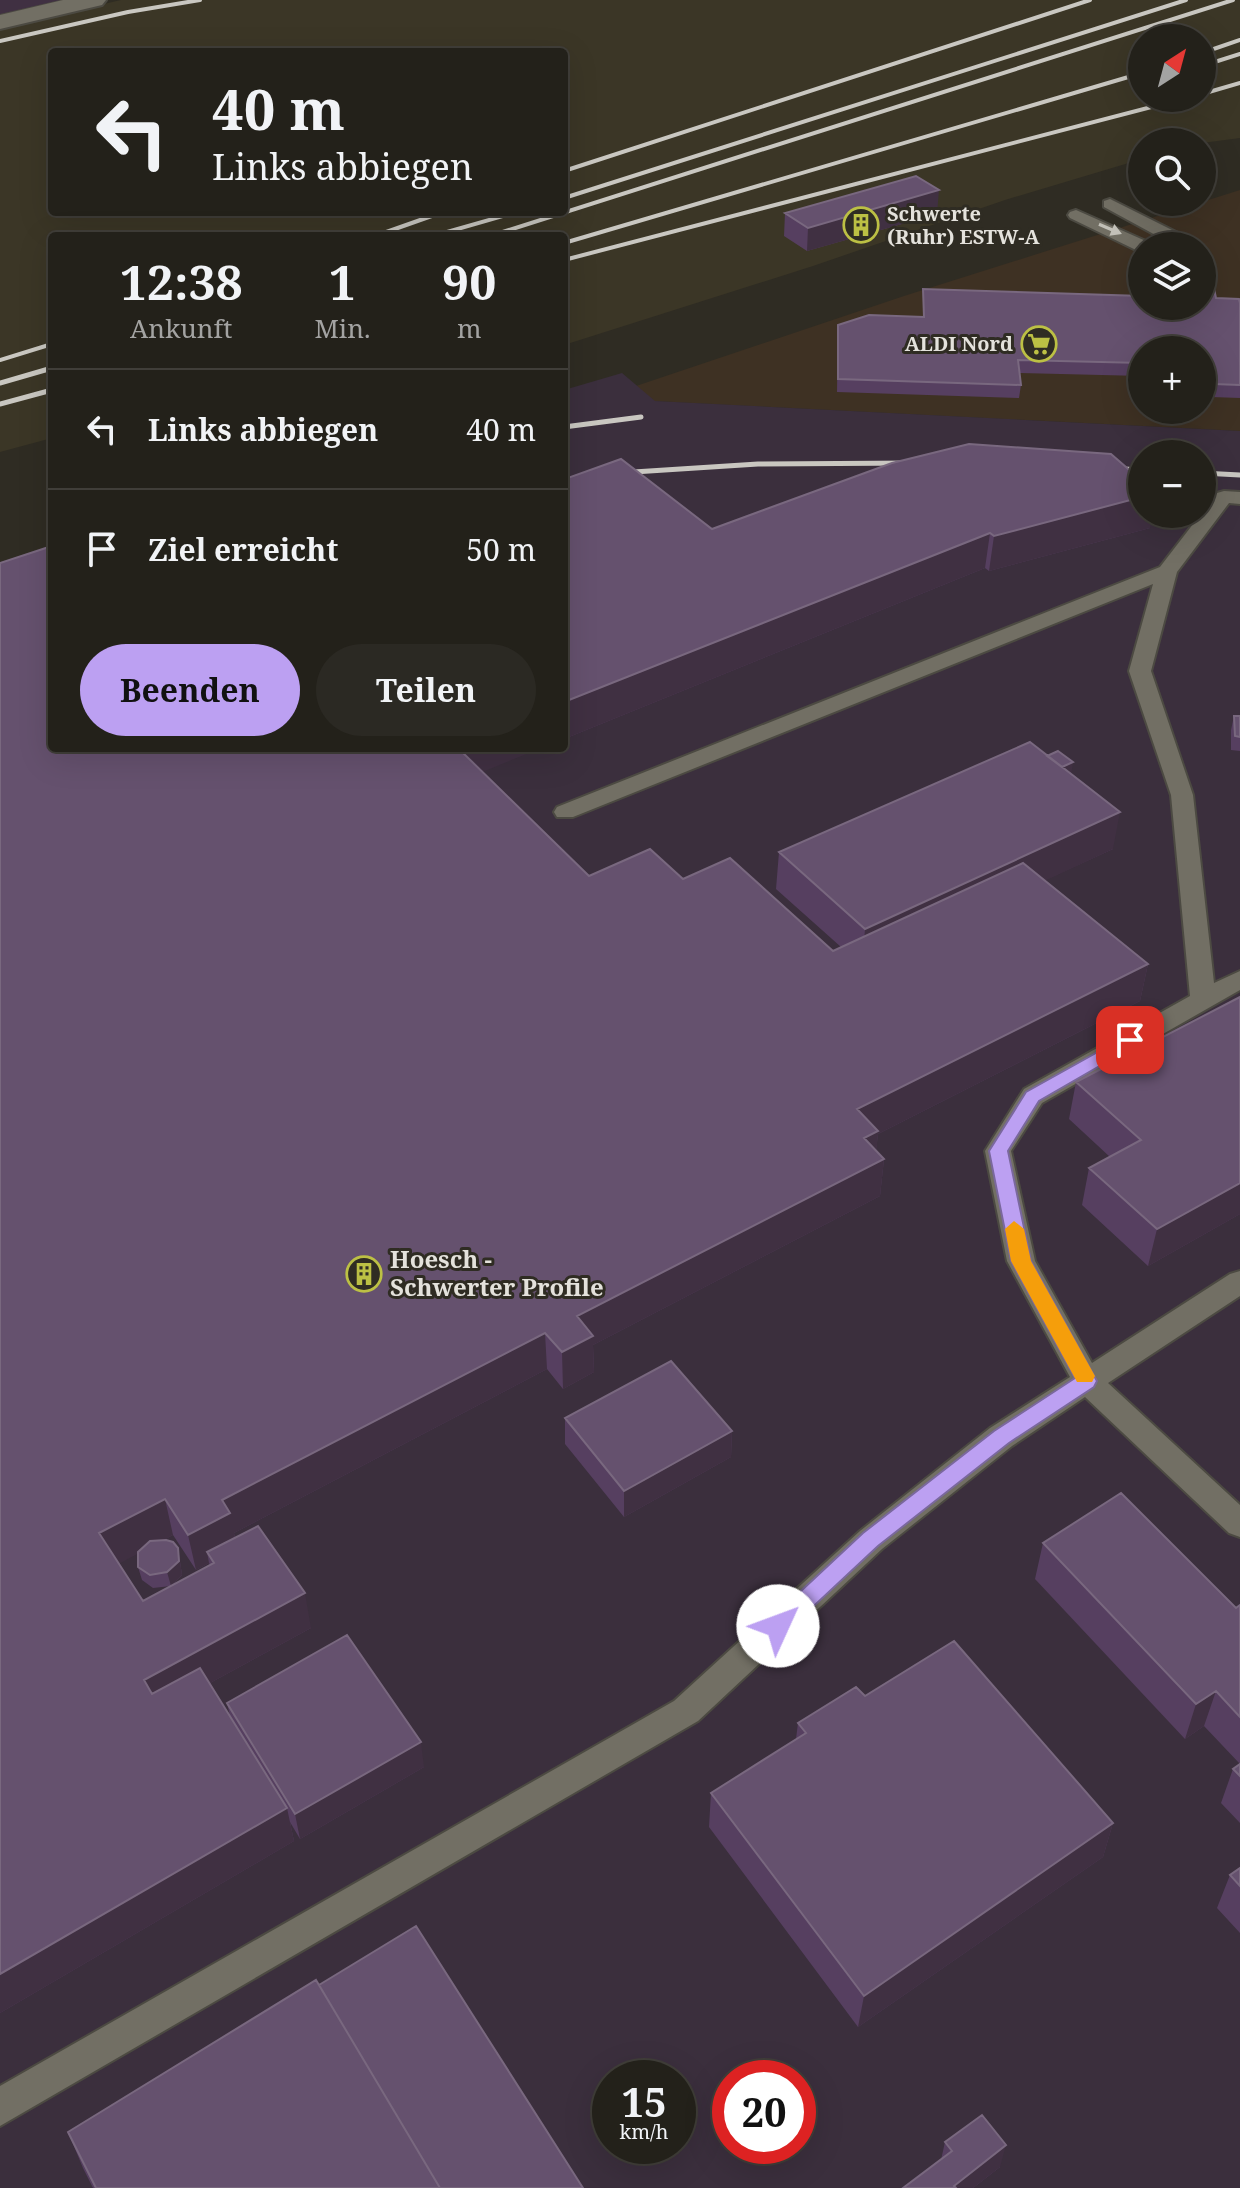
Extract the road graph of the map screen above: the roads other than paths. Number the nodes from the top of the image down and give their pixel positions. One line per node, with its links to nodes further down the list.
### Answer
1 (94, 0): 2 (street)
2 (0, 22)
3 (1110, 204): 5 (lane)
4 (1076, 215): 6 (lane, one-way to 6)
5 (1163, 232)
6 (1128, 239)
7 (1240, 498): 8 (lane)
8 (1167, 571): 9 (lane); 11 (lane)
9 (565, 812)
10 (1240, 979): 11 (lane)
11 (1203, 998): 13 (lane)
12 (1240, 1282): 13 (lane)
13 (1087, 1381): 14 (lane); 15 (lane)
14 (1240, 1524)
15 (0, 2107)

